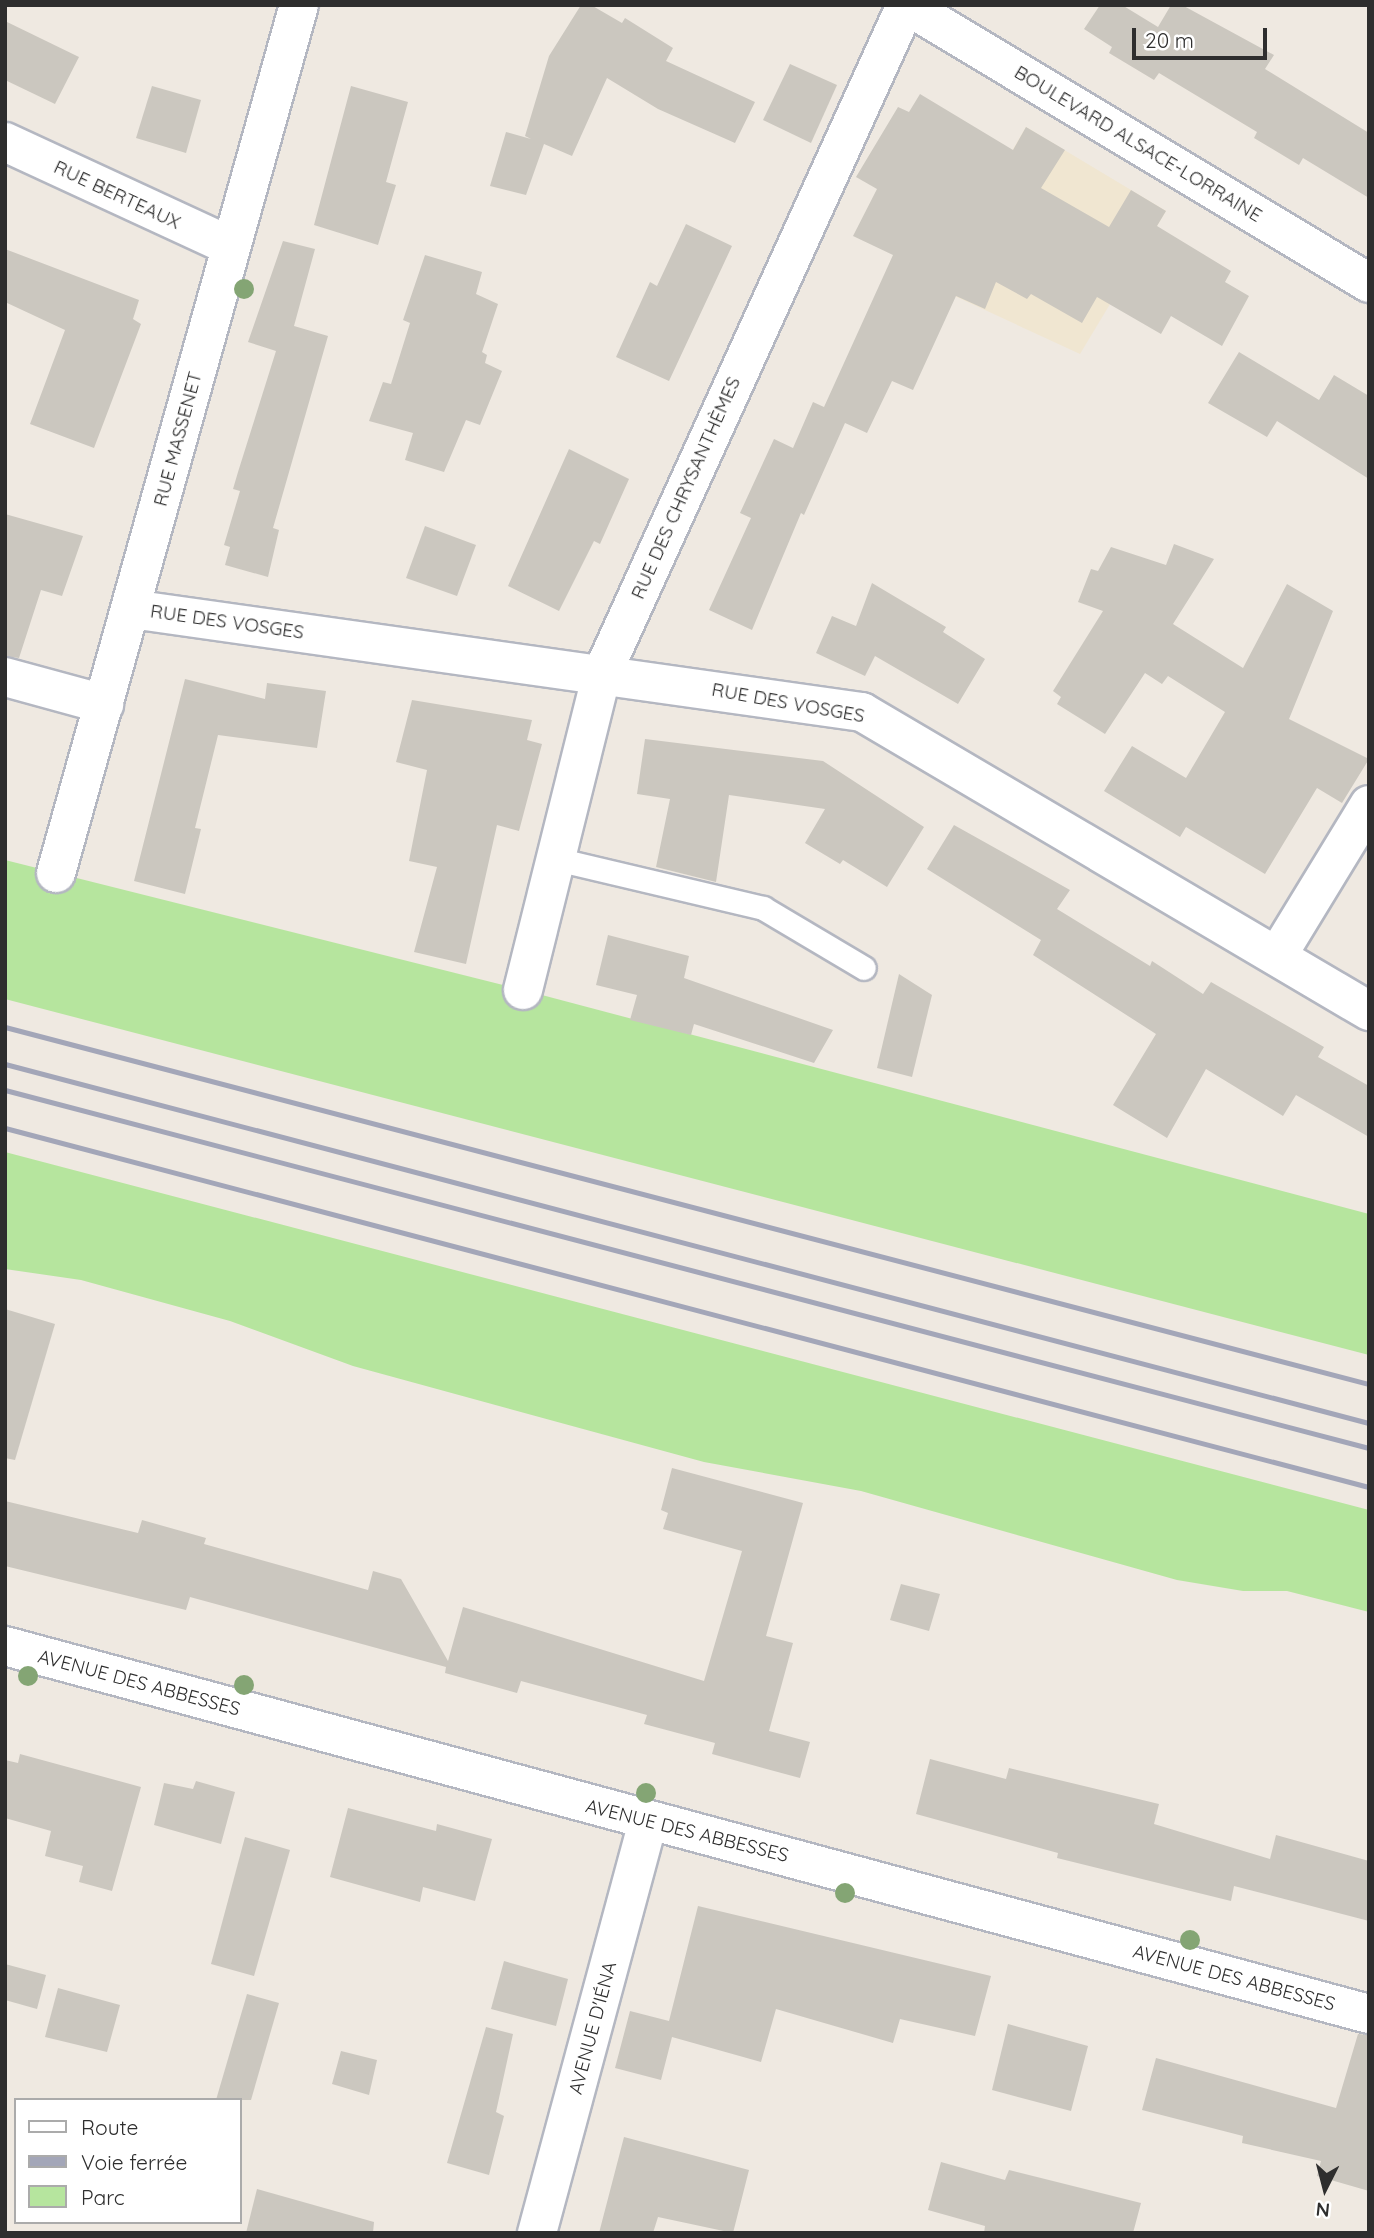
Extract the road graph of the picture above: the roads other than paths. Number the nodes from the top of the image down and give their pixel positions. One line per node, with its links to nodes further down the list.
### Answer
1 (299, 5): 4 (street, RUE MASSENET)
2 (906, 5): 5 (street, BOULEVARD ALSACE-LORRAINE); 7 (street, RUE DES CHRYSANTHÈMES)
3 (5, 142): 4 (street, RUE BERTEAUX)
4 (230, 246): 6 (street, RUE MASSENET)
5 (1369, 283)
6 (131, 609): 7 (street, RUE DES VOSGES); 9 (street, RUE MASSENET)
7 (602, 674): 11 (street, RUE DES CHRYSANTHÈMES); 13 (street, RUE DES VOSGES)
8 (5, 677): 9 (street)
9 (104, 704): 12 (street, RUE MASSENET)
10 (1369, 805): 13 (street)
11 (556, 859): 14 (lane); 15 (street, RUE DES CHRYSANTHÈMES)
12 (56, 873)
13 (1277, 956): 16 (street, RUE DES VOSGES)
14 (864, 968)
15 (523, 990)
16 (1369, 1011)
17 (5, 1646): 18 (street, AVENUE DES ABBESSES)
18 (648, 1823): 19 (street, AVENUE DES ABBESSES); 20 (street, AVENUE D'IÉNA)
19 (1369, 2014)
20 (537, 2233)

